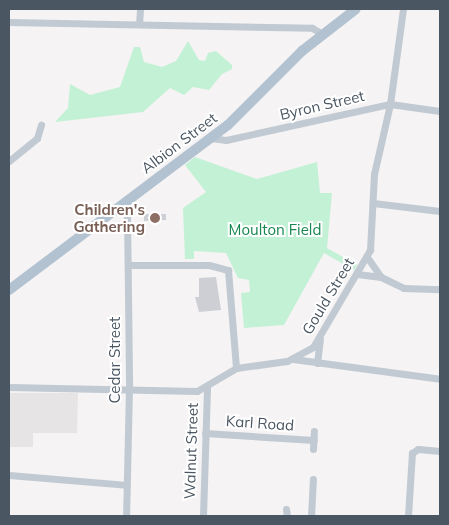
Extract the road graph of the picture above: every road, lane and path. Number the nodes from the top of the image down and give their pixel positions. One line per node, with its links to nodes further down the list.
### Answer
1 (140, 9): 5 (street)
2 (356, 9): 6 (main road, Albion Street)
3 (403, 9): 7 (street, Gould Street)
4 (9, 22): 5 (street)
5 (139, 24): 6 (street)
6 (323, 34): 10 (main road, Albion Street)
7 (390, 104): 8 (street, Byron Street); 10 (street, Byron Street); 13 (street, Gould Street)
8 (440, 111)
9 (41, 125): 11 (street)
10 (211, 138): 12 (main road, Albion Street)
11 (9, 161)
12 (124, 203): 16 (street, Cedar Street); 20 (main road, Albion Street)
13 (373, 203): 14 (street); 15 (street, Gould Street)
14 (440, 211)
15 (367, 257): 17 (street, Gould Street); 18 (street)
16 (128, 265): 24 (street); 28 (street, Cedar Street)
17 (357, 274): 18 (street); 21 (street, Gould Street)
18 (381, 277): 19 (street)
19 (440, 289)
20 (9, 290)
21 (320, 339): 22 (street, Gould Street); 23 (street)
22 (293, 359): 23 (street); 24 (street, Gould Street)
23 (317, 363): 25 (street)
24 (236, 368): 27 (street, Gould Street)
25 (440, 379)
26 (9, 386): 28 (street, Gould Street)
27 (207, 387): 28 (street, Gould Street); 30 (street, Walnut Street)
28 (129, 388): 36 (street, Cedar Street)
29 (314, 431): 31 (street, Karl Road)
30 (205, 433): 31 (street, Karl Road); 38 (street, Walnut Street)
31 (314, 440): 32 (street, Karl Road)
32 (313, 449)
33 (440, 451): 40 (street)
34 (9, 476): 36 (street)
35 (313, 479): 39 (street)
36 (127, 485): 37 (street, Cedar Street)
37 (126, 516)
38 (202, 516)
39 (311, 516)
40 (408, 516)

